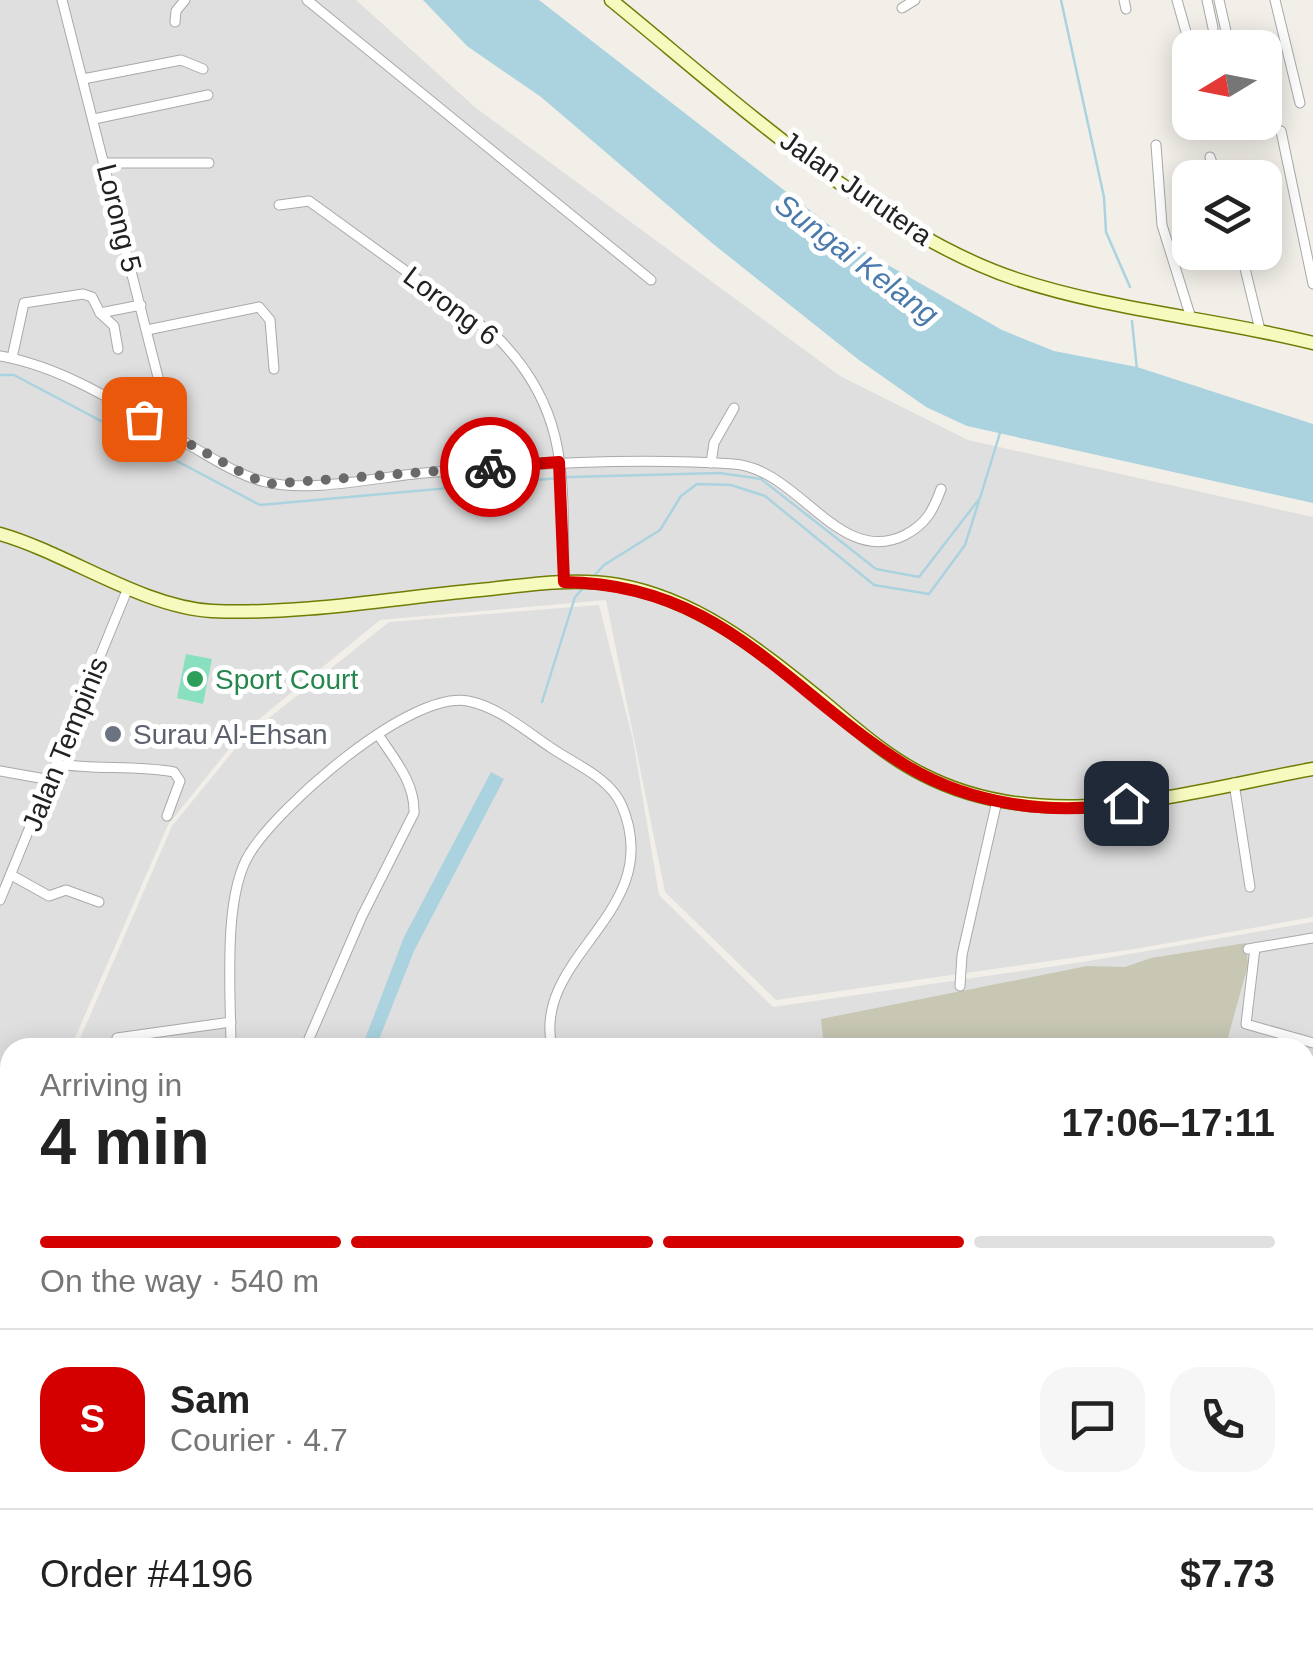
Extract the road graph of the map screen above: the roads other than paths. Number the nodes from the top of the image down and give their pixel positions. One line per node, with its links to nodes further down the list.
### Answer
1 (62, 0): 16 (street, Lorong 5)
2 (185, 0): 11 (street)
3 (307, 0): 29 (street)
4 (915, 0): 10 (street)
5 (1177, 0): 13 (street)
6 (1207, 0): 12 (street)
7 (1218, 0): 14 (street)
8 (1275, 0): 18 (street)
9 (622, 3): 33 (street, Jalan Jurutera)
10 (902, 8)
11 (175, 22)
12 (1214, 28)
13 (1185, 30)
14 (1226, 30)
15 (203, 69): 16 (street)
16 (84, 79): 19 (street, Lorong 5)
17 (208, 96): 19 (street)
18 (1300, 103)
19 (94, 119): 25 (street, Lorong 5)
20 (1282, 131): 27 (street)
21 (1156, 145): 33 (street)
22 (1210, 157): 23 (street)
23 (1211, 160)
24 (209, 163): 25 (street)
25 (105, 164): 31 (street, Lorong 5)
26 (279, 206): 44 (street, Lorong 6)
27 (1308, 237): 30 (street)
28 (1245, 270): 35 (street)
29 (651, 280)
30 (1313, 284)
31 (141, 306): 32 (street); 34 (street, Lorong 5)
32 (100, 313): 37 (street); 39 (street)
33 (1191, 318): 35 (street, Jalan Jurutera)
34 (147, 330): 40 (street); 42 (street, Lorong 5)
35 (1260, 330): 36 (street, Jalan Jurutera)
36 (1313, 343)
37 (118, 349)
38 (0, 356): 39 (street)
39 (12, 358): 42 (street)
40 (274, 370)
41 (734, 408): 43 (street)
42 (173, 436): 44 (street)
43 (711, 463): 44 (street); 45 (street)
44 (560, 466): 47 (street, Lorong 6)
45 (941, 489)
46 (0, 534): 48 (street)
47 (564, 582): 48 (street); 55 (street)
48 (128, 588): 50 (street, Jalan Tempinis)
49 (379, 736): 63 (street); 66 (street); 67 (street)
50 (57, 764): 53 (street, Jalan Tempinis); 56 (street)
51 (1313, 769): 54 (street)
52 (0, 771): 53 (street)
53 (51, 780): 57 (street, Jalan Tempinis)
54 (1234, 783): 55 (street); 58 (street)
55 (998, 801): 62 (street)
56 (167, 816)
57 (13, 876): 59 (street, Jalan Tempinis); 60 (street)
58 (1250, 887)
59 (0, 900)
60 (98, 902)
61 (1313, 938): 68 (street)
62 (960, 986)
63 (231, 1022): 64 (street); 65 (street)
64 (117, 1038)
65 (231, 1038)
66 (309, 1038)
67 (550, 1038)
68 (1295, 1038)

